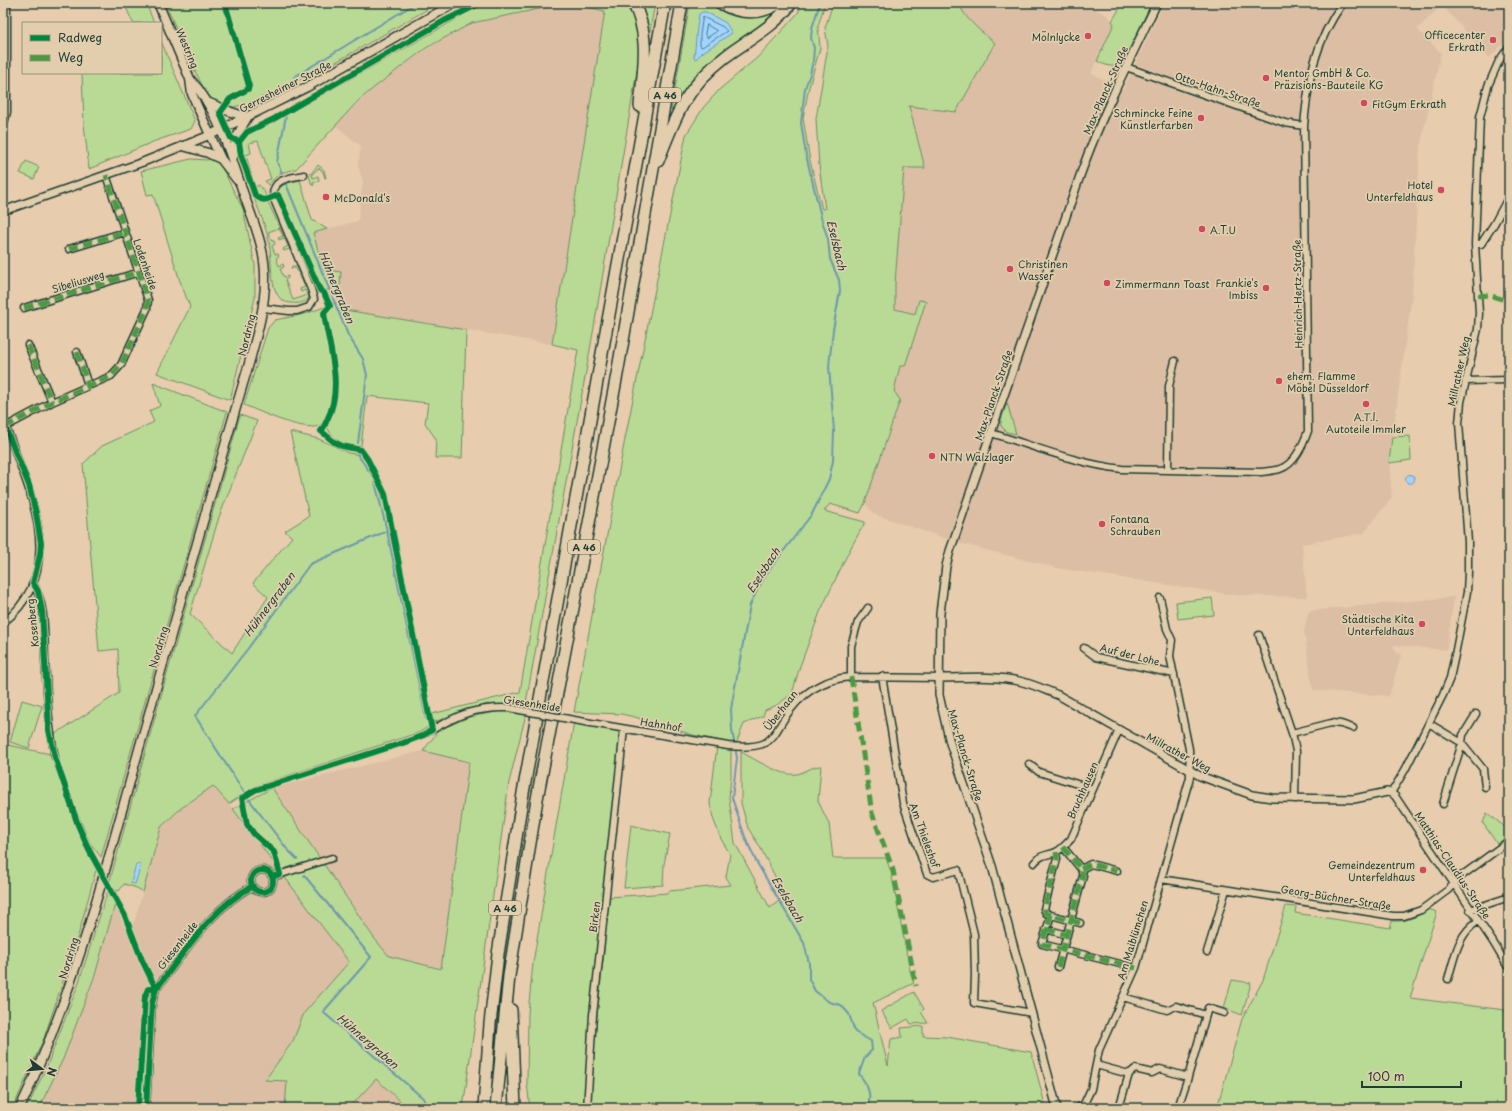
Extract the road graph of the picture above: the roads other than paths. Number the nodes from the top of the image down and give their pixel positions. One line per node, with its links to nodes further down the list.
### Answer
1 (8, 3): 18 (street)
2 (158, 3): 14 (main road, Westring)
3 (454, 3): 16 (main road, Gerresheimer Straße)
4 (633, 3): 24 (highway)
5 (665, 3): 24 (highway, A 46)
6 (682, 3): 28 (highway, A 46)
7 (720, 3): 8 (highway)
8 (779, 3)
9 (791, 3): 28 (highway)
10 (1157, 3): 13 (street, Max-Planck-Straße)
11 (1343, 3): 17 (street, Heinrich-Hertz-Straße)
12 (1509, 47): 32 (street, Millrather Weg)
13 (1126, 67): 17 (street, Otto-Hahn-Straße); 45 (street, Max-Planck-Straße)
14 (190, 79): 15 (main road, Westring); 20 (main road, Westring)
15 (207, 102): 16 (main road); 19 (main road, Westring)
16 (247, 117): 19 (main road, Gerresheimer Straße); 23 (main road)
17 (1304, 126): 46 (street, Heinrich-Hertz-Straße)
18 (3, 127)
19 (221, 130): 20 (main road, Gerresheimer Straße); 23 (main road, Nordring)
20 (210, 135): 21 (street, Gerresheimer Straße); 22 (main road, Nordring)
21 (183, 146): 22 (main road); 25 (street, Gerresheimer Straße)
22 (221, 159): 27 (main road, Nordring)
23 (233, 160): 27 (main road, Nordring)
24 (636, 163): 111 (highway, A 46)
25 (106, 175): 30 (street, Gerresheimer Straße); 31 (street, Lodenheide)
26 (304, 175): 36 (street)
27 (240, 184): 36 (main road, Nordring)
28 (648, 188): 100 (highway, A 46)
29 (1509, 196): 32 (street)
30 (3, 211)
31 (125, 232): 33 (street); 34 (street, Lodenheide)
32 (1475, 244): 41 (street, Millrather Weg)
33 (69, 248)
34 (139, 272): 35 (street, Sibeliusweg); 42 (street, Lodenheide)
35 (24, 308)
36 (263, 308): 109 (main road, Nordring)
37 (28, 345): 43 (street)
38 (77, 352): 42 (street)
39 (1175, 361): 46 (street)
40 (1509, 380): 41 (street)
41 (1465, 381): 59 (street, Millrather Weg)
42 (88, 385): 43 (street, Lodenheide)
43 (52, 402): 44 (street, Lodenheide)
44 (4, 424): 47 (street)
45 (991, 433): 46 (street, Heinrich-Hertz-Straße); 56 (street, Max-Planck-Straße)
46 (1168, 470)
47 (33, 583): 50 (street); 67 (street, Kosenberg)
48 (1160, 598): 53 (street, Am Maiblümchen)
49 (868, 608): 55 (street)
50 (3, 623)
51 (1259, 635): 64 (street)
52 (1084, 648): 53 (street, Auf der Lohe)
53 (1174, 674): 69 (street, Am Maiblümchen)
54 (882, 676): 55 (street, Überhaan); 56 (street, Überhaan); 103 (street, Am Thieleshof)
55 (851, 677): 66 (street, Überhaan)
56 (938, 678): 63 (street, Millrather Weg); 103 (street, Max-Planck-Straße)
57 (1476, 714): 65 (street)
58 (585, 722): 61 (street, Hahnhof); 62 (street, Giesenheide, bridge)
59 (1430, 724): 65 (street); 72 (street, Millrather Weg)
60 (1353, 728): 64 (street)
61 (624, 729): 66 (street, Hahnhof); 114 (street, Birken)
62 (432, 730)
63 (1119, 730): 69 (street, Millrather Weg); 71 (street, Bruchhausen)
64 (1292, 733): 73 (street)
65 (1462, 743): 70 (street); 74 (street)
66 (736, 747)
67 (54, 757)
68 (1029, 764): 71 (street)
69 (1191, 771): 73 (street, Millrather Weg); 83 (street, Am Maiblümchen)
70 (1485, 787)
71 (1094, 789): 76 (street, Bruchhausen)
72 (1391, 793): 73 (street, Millrather Weg); 84 (street, Matthias-Claudius-Straße)
73 (1295, 799)
74 (1443, 804)
75 (1509, 841): 84 (street, Georg-Büchner-Straße)
76 (1063, 847): 77 (street, Bruchhausen); 80 (street)
77 (1056, 852): 79 (street, Bruchhausen); 89 (street)
78 (332, 858): 82 (street)
79 (1034, 864)
80 (1081, 869): 81 (street); 90 (street)
81 (1117, 871)
82 (272, 877): 85 (street); 85 (street)
83 (1161, 880): 86 (street, Georg-Büchner-Straße); 98 (street, Am Maiblümchen)
84 (1453, 884): 86 (street, Georg-Büchner-Straße); 88 (street, Matthias-Claudius-Straße)
85 (253, 886): 110 (street, Giesenheide)
86 (1226, 890): 96 (street)
87 (1509, 897): 88 (street)
88 (1470, 910): 91 (street, Matthias-Claudius-Straße)
89 (1051, 915): 90 (street); 93 (street)
90 (1071, 920): 92 (street); 94 (street)
91 (1478, 921): 99 (street, Matthias-Claudius-Straße); 101 (street)
92 (1080, 923)
93 (1046, 929): 94 (street); 95 (street)
94 (1067, 935): 95 (street)
95 (1063, 949): 97 (street); 98 (street)
96 (1207, 952)
97 (1058, 967)
98 (1136, 968): 102 (street, Am Maiblümchen)
99 (1509, 970)
100 (509, 976): 112 (highway, A 46); 113 (highway)
101 (1448, 979)
102 (1123, 997): 105 (street); 106 (street, Am Maiblümchen)
103 (1032, 1013): 115 (street, Max-Planck-Straße)
104 (1224, 1013): 105 (street)
105 (1206, 1015): 108 (street)
106 (1096, 1065): 107 (street); 116 (street, Am Maiblümchen)
107 (1129, 1074): 108 (street); 117 (street)
108 (1188, 1077): 118 (street)
109 (20, 1108)
110 (146, 1108)
111 (484, 1108)
112 (496, 1108)
113 (515, 1108)
114 (586, 1108)
115 (1057, 1108)
116 (1078, 1108)
117 (1119, 1108)
118 (1178, 1108)

